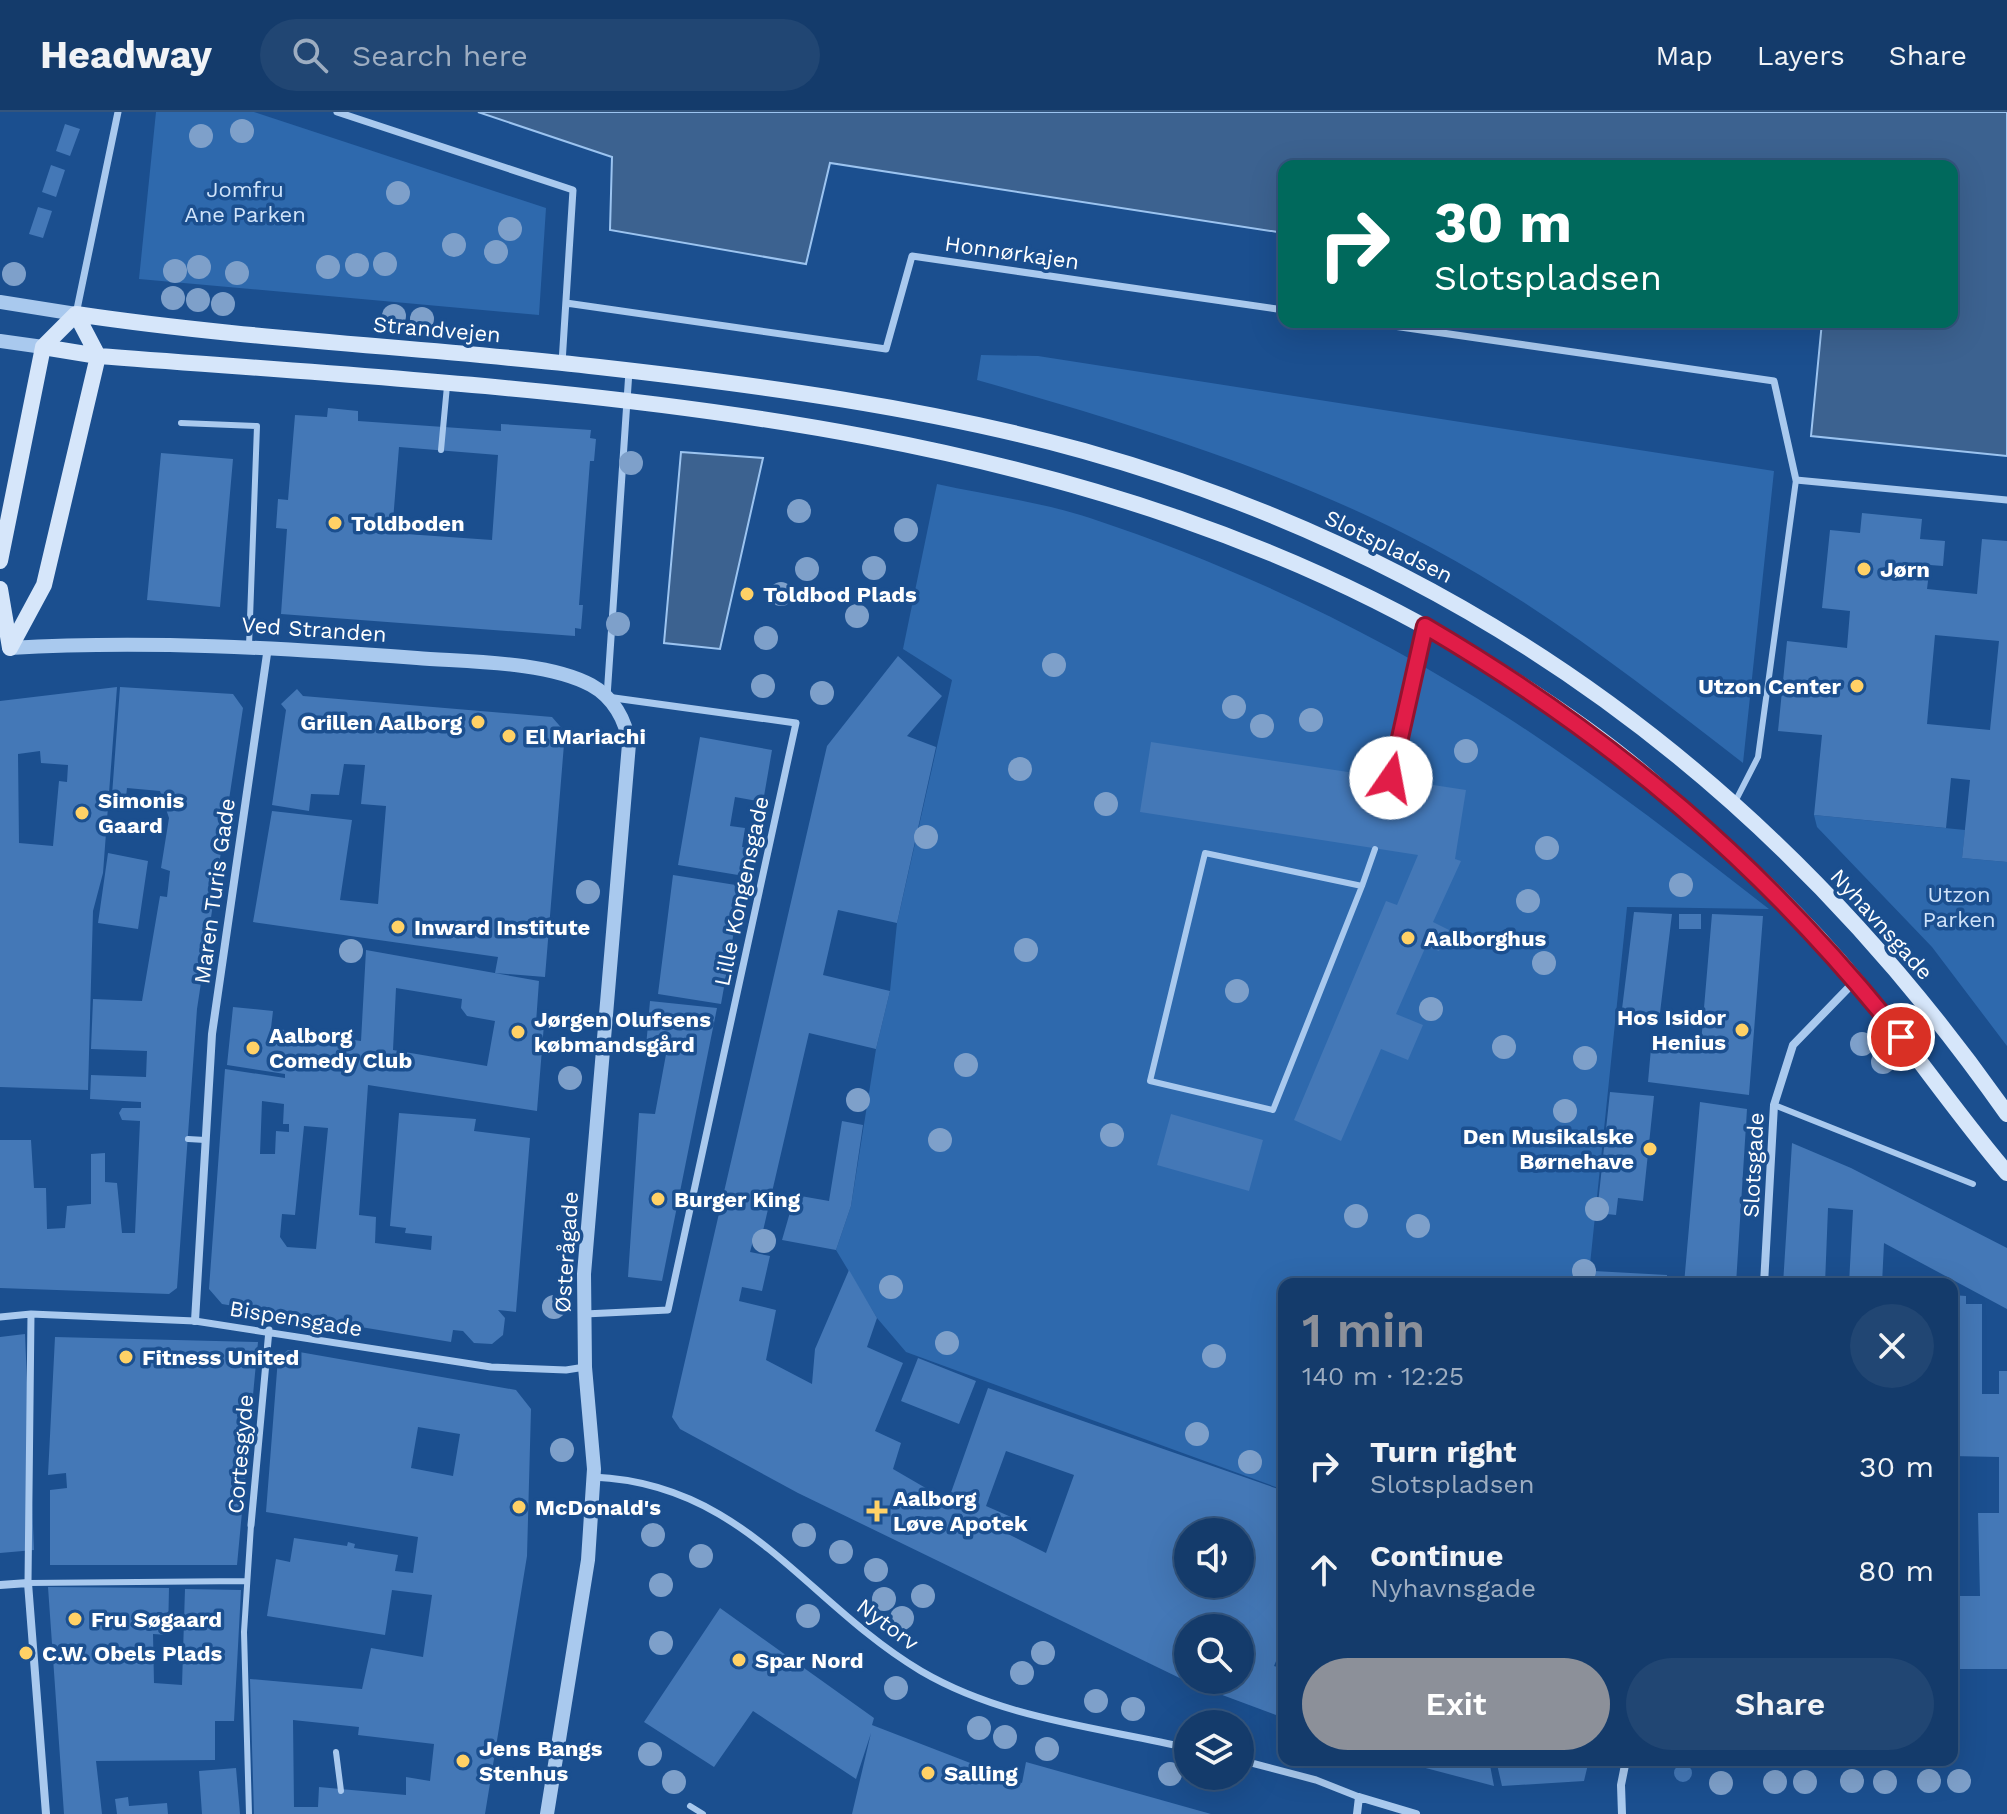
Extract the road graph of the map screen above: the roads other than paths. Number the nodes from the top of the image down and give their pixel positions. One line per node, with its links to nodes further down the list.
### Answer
1 (118, 112): 6 (street)
2 (337, 112): 4 (street)
3 (0, 302): 6 (street, Strandvejen)
4 (566, 303): 5 (street, Honnørkajen); 11 (street)
5 (1278, 309)
6 (76, 314): 9 (main road); 10 (main road); 11 (main road, Strandvejen)
7 (1407, 328): 18 (street)
8 (0, 341): 9 (street)
9 (43, 347): 10 (main road); 20 (main road)
10 (98, 356): 13 (main road); 25 (main road)
11 (562, 363): 12 (main road, Strandvejen)
12 (629, 371): 14 (street); 15 (main road, Strandvejen)
13 (447, 383): 14 (main road); 17 (lane)
14 (627, 402): 22 (main road); 26 (street)
15 (870, 406): 28 (main road, Slotspladsen)
16 (181, 423): 23 (lane)
17 (441, 450)
18 (1796, 480): 19 (street); 28 (lane)
19 (2007, 500)
20 (0, 561)
21 (0, 589): 25 (main road)
22 (1425, 626): 27 (lane); 32 (main road)
23 (249, 646): 24 (street, Ved Stranden); 25 (street, Ved Stranden)
24 (268, 647): 26 (street, Ved Stranden); 36 (street, Maren Turis Gade)
25 (5, 648)
26 (607, 697): 41 (street, Østerågade); 41 (street, Lille Kongensgade)
27 (1391, 778)
28 (1735, 802): 30 (main road, Slotspladsen)
29 (1375, 849): 31 (lane)
30 (1812, 878): 34 (main road, Nyhavnsgade)
31 (1362, 886): 31 (lane)
32 (1856, 980): 33 (street, Slotsgade); 37 (main road)
33 (1774, 1105): 38 (lane); 39 (street, Slotsgade)
34 (2007, 1114)
35 (188, 1139): 36 (lane)
36 (205, 1140): 43 (street, Maren Turis Gade)
37 (2007, 1173)
38 (1973, 1184)
39 (1764, 1278)
40 (31, 1314): 42 (street, Bispensgade); 43 (street, Bispensgade); 49 (street)
41 (583, 1314): 45 (street, Østerågade)
42 (0, 1317)
43 (195, 1321): 44 (street, Bispensgade)
44 (269, 1330): 45 (street, Bispensgade); 47 (street, Cortesgyde)
45 (585, 1367): 46 (street, Østerågade)
46 (593, 1477): 51 (street, Nytorv); 60 (street, Østerågade)
47 (251, 1525): 48 (lane, Cortesgyde)
48 (247, 1581): 49 (lane); 59 (lane, Cortesgyde)
49 (28, 1583): 50 (street); 58 (street)
50 (0, 1585)
51 (1174, 1745)
52 (336, 1752): 55 (lane)
53 (1254, 1764): 56 (street)
54 (1625, 1766): 64 (street)
55 (341, 1791)
56 (1359, 1797): 62 (street); 63 (street)
57 (690, 1806): 61 (lane)
58 (46, 1814)
59 (249, 1814)
60 (547, 1814)
61 (703, 1814)
62 (1357, 1814)
63 (1416, 1814)
64 (1622, 1814)

